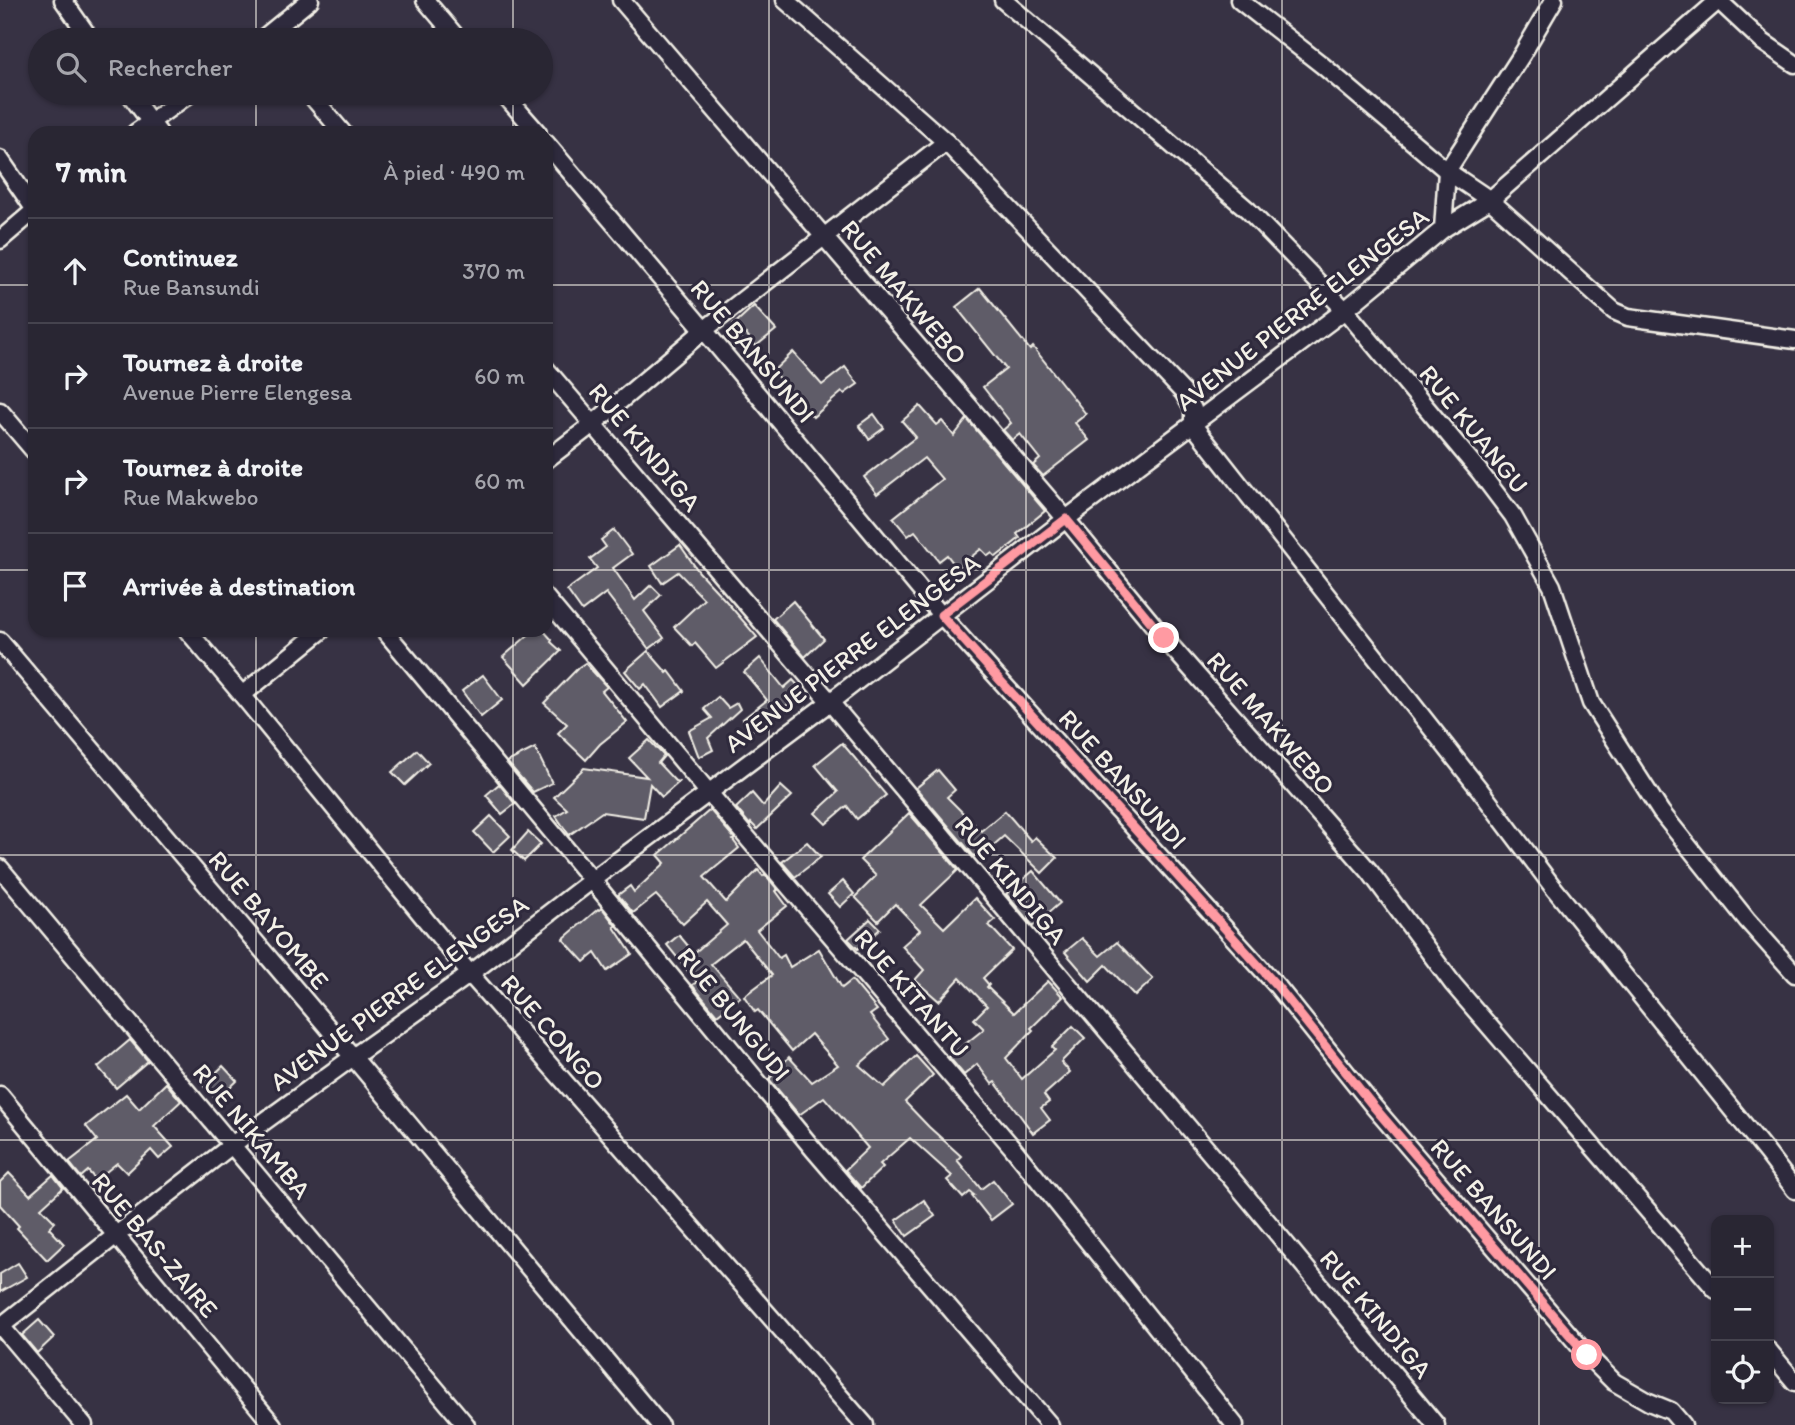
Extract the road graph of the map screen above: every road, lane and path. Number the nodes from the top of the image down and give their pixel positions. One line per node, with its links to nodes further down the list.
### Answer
1 (62, 0): 10 (street)
2 (308, 0): 11 (street)
3 (425, 0): 12 (street)
4 (621, 0): 30 (street, RUE MAKWEBO)
5 (785, 0): 22 (street)
6 (1003, 0): 32 (street, RUE KUANGU)
7 (1239, 0): 25 (street)
8 (1554, 0): 25 (street)
9 (1719, 0): 13 (street); 27 (street, AVENUE PIERRE ELENGESA)
10 (82, 28)
11 (276, 28)
12 (449, 28)
13 (1795, 64)
14 (138, 105): 18 (street)
15 (178, 105): 19 (street)
16 (320, 105): 20 (street)
17 (514, 105): 21 (street)
18 (153, 126)
19 (155, 126)
20 (338, 126)
21 (532, 126)
22 (946, 142): 30 (street); 38 (street)
23 (553, 151): 33 (street, RUE BANSUNDI)
24 (0, 159): 26 (street)
25 (1447, 171): 27 (street); 29 (street)
26 (28, 200)
27 (1490, 200): 29 (street, AVENUE PIERRE ELENGESA); 34 (street)
28 (28, 216): 31 (street)
29 (1443, 229): 32 (street, AVENUE PIERRE ELENGESA)
30 (825, 237): 33 (street); 41 (street, RUE MAKWEBO)
31 (0, 240)
32 (1345, 310): 38 (street, AVENUE PIERRE ELENGESA); 54 (street, RUE KUANGU)
33 (704, 330): 37 (street); 43 (street, RUE BANSUNDI)
34 (1795, 340)
35 (553, 377): 37 (street, RUE KINDIGA)
36 (0, 411): 39 (street)
37 (593, 424): 40 (street); 49 (street, RUE KINDIGA)
38 (1193, 425): 41 (street, AVENUE PIERRE ELENGESA); 58 (street)
39 (28, 444)
40 (553, 455)
41 (1066, 519): 43 (street, AVENUE PIERRE ELENGESA); 60 (street, RUE MAKWEBO)
42 (553, 606): 50 (street, RUE KITANTU)
43 (941, 615): 49 (street, AVENUE PIERRE ELENGESA); 72 (street, RUE BANSUNDI)
44 (193, 637): 48 (street, RUE CONGO)
45 (313, 637): 48 (street)
46 (390, 637): 52 (street, RUE BUNGUDI)
47 (0, 641): 55 (street, RUE BAYOMBE)
48 (242, 695): 53 (street, RUE CONGO)
49 (830, 702): 50 (street, AVENUE PIERRE ELENGESA); 71 (street, RUE KINDIGA)
50 (709, 793): 52 (street, AVENUE PIERRE ELENGESA); 70 (street, RUE KITANTU)
51 (0, 868): 57 (street, RUE NIKAMBA)
52 (592, 880): 53 (street, AVENUE PIERRE ELENGESA); 69 (street, RUE BUNGUDI)
53 (470, 974): 55 (street, AVENUE PIERRE ELENGESA); 68 (street, RUE CONGO)
54 (1795, 974)
55 (353, 1057): 57 (street, AVENUE PIERRE ELENGESA); 67 (street, RUE BAYOMBE)
56 (0, 1095): 59 (street, RUE BAS-ZAIRE)
57 (232, 1145): 59 (street, AVENUE PIERRE ELENGESA); 66 (street, RUE NIKAMBA)
58 (1795, 1190)
59 (115, 1236): 61 (street, AVENUE PIERRE ELENGESA); 65 (street, RUE BAS-ZAIRE)
60 (1711, 1284)
61 (0, 1326): 64 (street)
62 (1774, 1357): 63 (street)
63 (1795, 1382)
64 (84, 1425)
65 (273, 1425)
66 (466, 1425)
67 (660, 1425)
68 (865, 1425)
69 (1050, 1425)
70 (1235, 1425)
71 (1436, 1425)
72 (1683, 1425)

